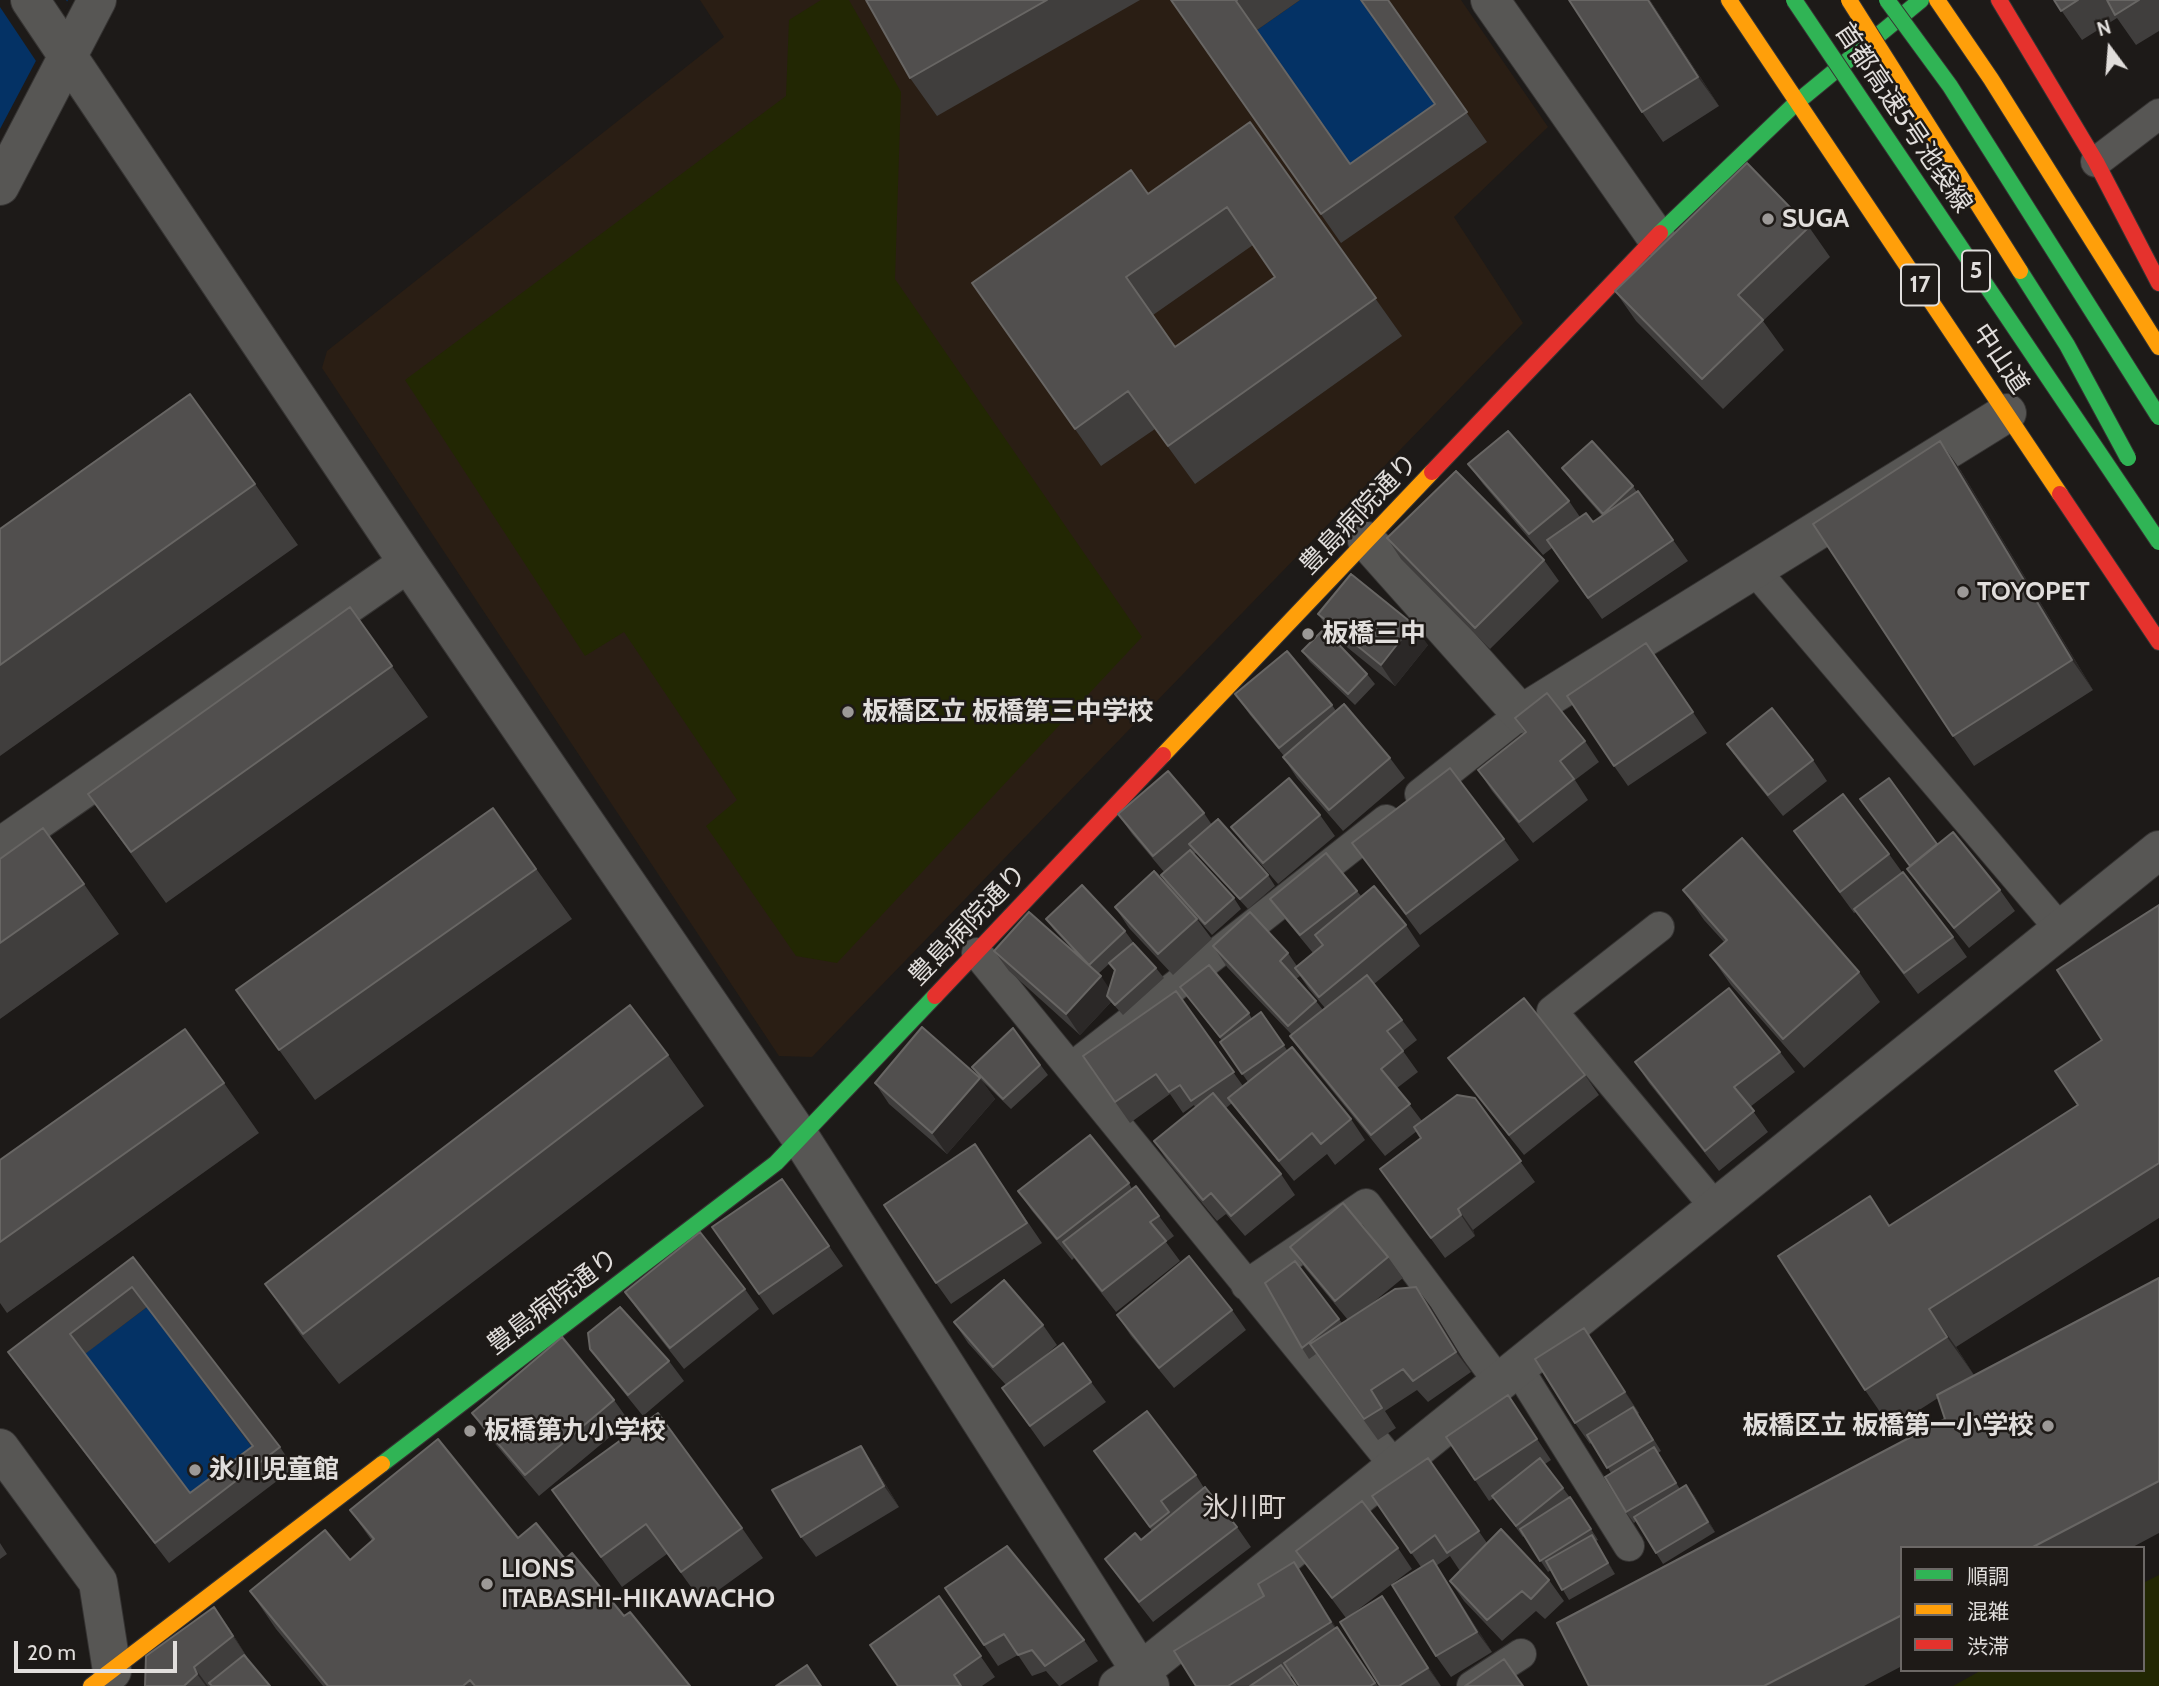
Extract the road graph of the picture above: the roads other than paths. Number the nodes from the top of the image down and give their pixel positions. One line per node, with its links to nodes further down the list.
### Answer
1 (30, 0): 11 (street)
2 (97, 0): 11 (street)
3 (1490, 0): 16 (street)
4 (1729, 0): 12 (main road, 中山道 / 17)
5 (1794, 0): 23 (main road, 首都高速5号池袋線 / 5, bridge)
6 (1849, 0): 21 (main road, bridge)
7 (1887, 0): 20 (main road, bridge)
8 (1921, 0): 12 (main road, 豊島病院通り)
9 (1937, 0): 18 (main road)
10 (1999, 0): 14 (main road)
11 (64, 48): 15 (street); 24 (street)
12 (1796, 103): 16 (main road, 豊島病院通り); 19 (main road, 中山道 / 17)
13 (2159, 114): 14 (lane)
14 (2096, 162): 17 (main road)
15 (0, 186)
16 (1656, 237): 22 (main road, 豊島病院通り)
17 (2159, 283)
18 (2159, 347)
19 (2007, 413): 25 (street); 26 (main road, 中山道 / 17)
20 (2159, 417)
21 (2139, 478)
22 (1367, 541): 27 (street); 32 (main road, 豊島病院通り)
23 (2159, 542)
24 (408, 564): 28 (street); 34 (street)
25 (1753, 568): 27 (street); 31 (lane)
26 (2159, 642)
27 (1521, 714): 33 (lane)
28 (0, 847)
29 (2159, 850): 31 (street)
30 (1658, 927): 35 (lane)
31 (2061, 930): 35 (street)
32 (977, 953): 33 (lane); 34 (main road, 豊島病院通り)
33 (1069, 1069): 36 (lane)
34 (800, 1137): 42 (main road, 豊島病院通り); 43 (street)
35 (1716, 1208): 37 (street)
36 (1246, 1284): 37 (lane); 39 (lane)
37 (1508, 1375): 39 (street); 40 (lane)
38 (0, 1448): 42 (street)
39 (1395, 1466): 43 (street)
40 (1629, 1546)
41 (1521, 1654): 44 (lane)
42 (106, 1681)
43 (1136, 1681)
44 (1472, 1686)

